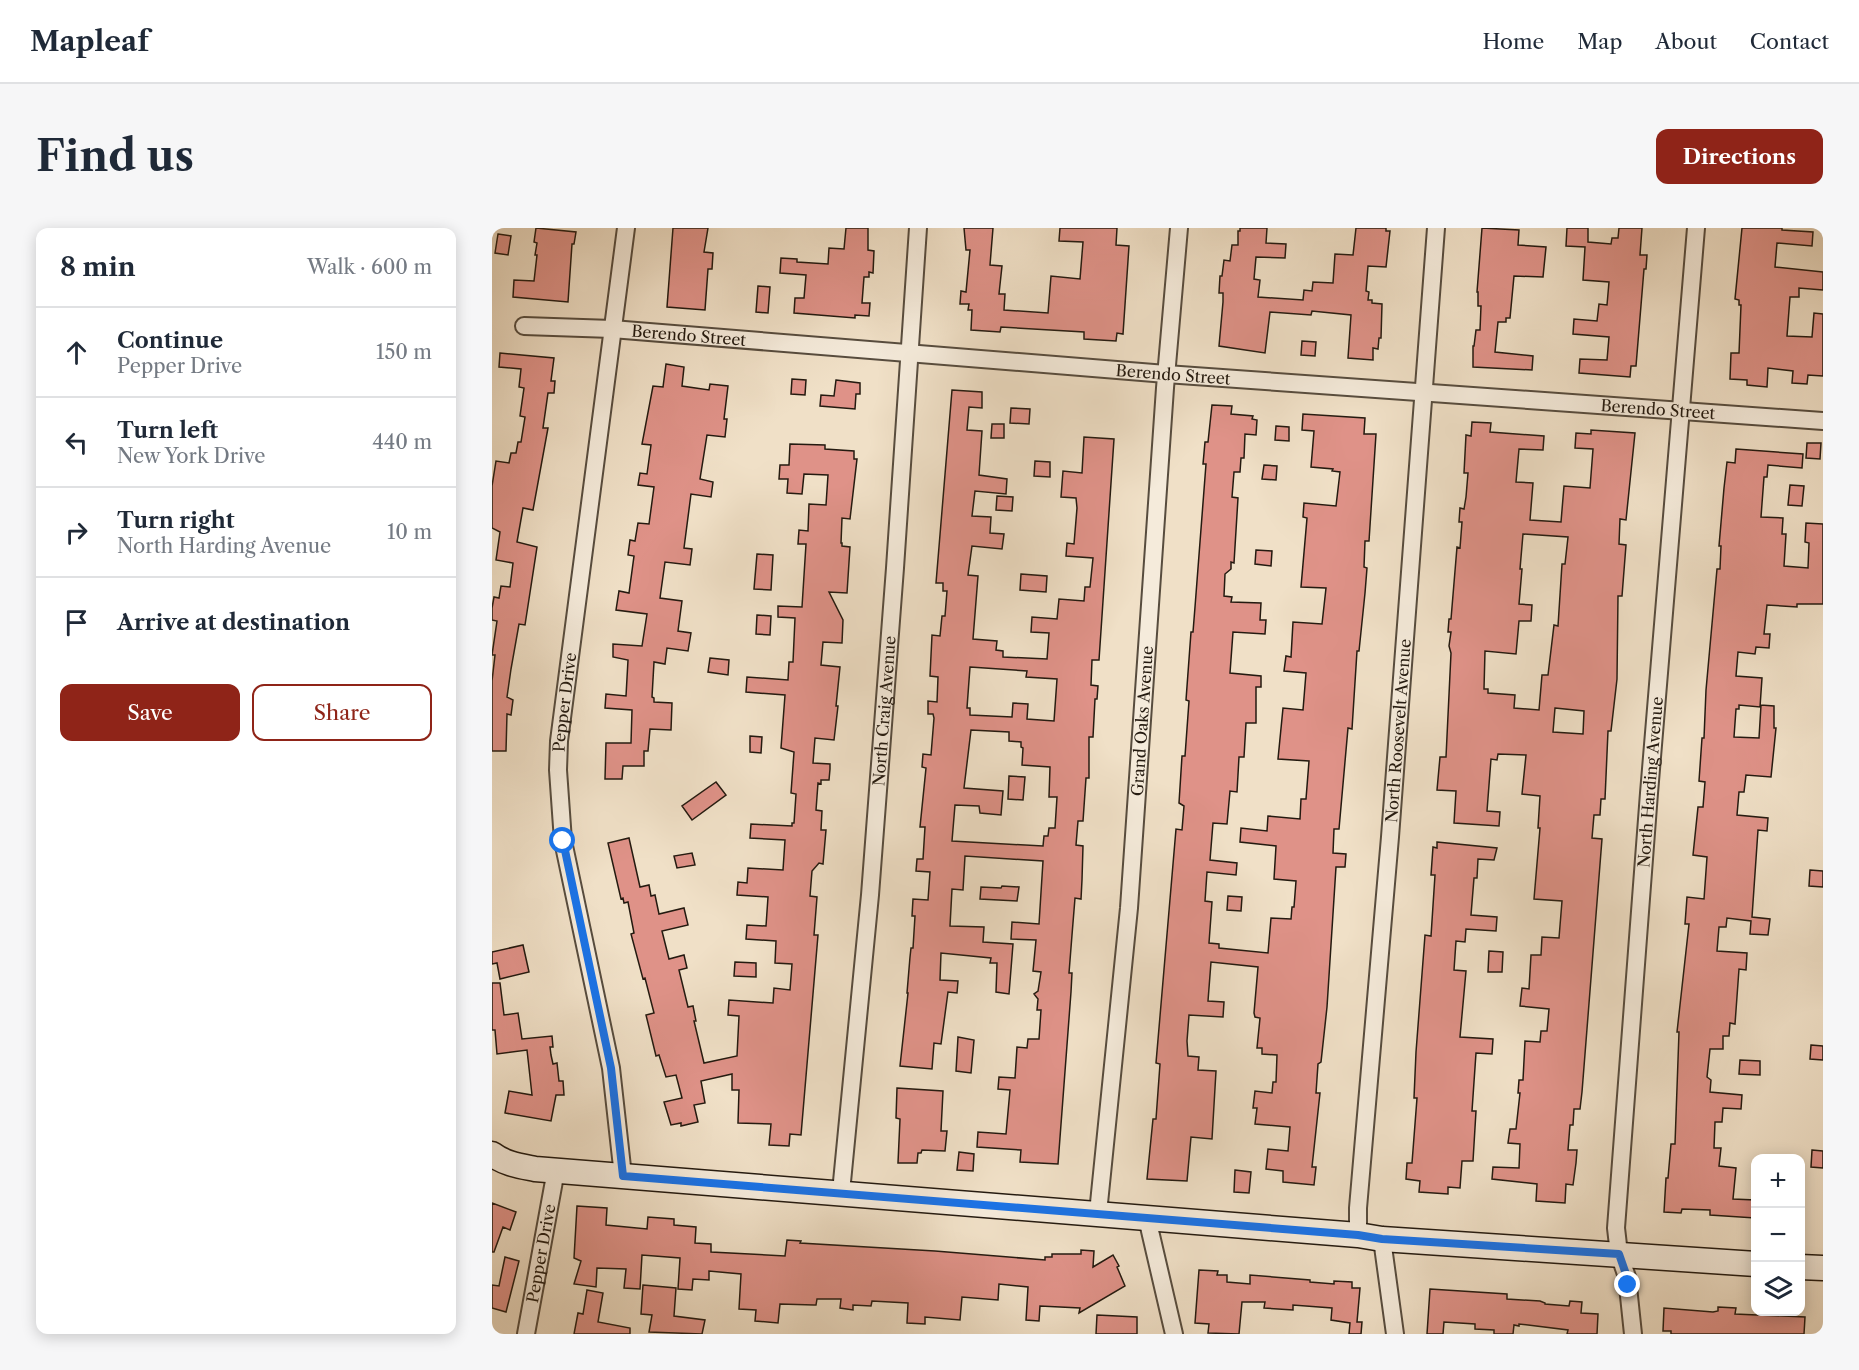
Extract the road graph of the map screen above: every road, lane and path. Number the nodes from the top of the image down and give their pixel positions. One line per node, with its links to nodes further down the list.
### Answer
1 (626, 228): 7 (street, Pepper Drive)
2 (918, 228): 8 (street, North Craig Avenue)
3 (1179, 228): 9 (street, Grand Oaks Avenue)
4 (1436, 228): 10 (street, North Roosevelt Avenue)
5 (1696, 228): 11 (street, North Harding Avenue)
6 (524, 326): 7 (street, Berendo Street)
7 (612, 330): 8 (street, Berendo Street); 15 (street, Pepper Drive)
8 (909, 353): 9 (street, Berendo Street); 16 (street, North Craig Avenue)
9 (1166, 374): 10 (street, Berendo Street); 17 (street, Grand Oaks Avenue)
10 (1423, 391): 11 (street, Berendo Street); 19 (street, North Roosevelt Avenue)
11 (1681, 410): 12 (street, Berendo Street); 20 (street, North Harding Avenue)
12 (1823, 421)
13 (492, 1154): 14 (street)
14 (556, 1170): 15 (street); 24 (street, Pepper Drive)
15 (623, 1176): 16 (street)
16 (841, 1192): 17 (street)
17 (1098, 1213): 18 (street)
18 (1147, 1218): 19 (street); 25 (street)
19 (1370, 1237): 20 (street); 26 (street, North Roosevelt Avenue)
20 (1619, 1254): 21 (street); 27 (street, North Harding Avenue)
21 (1751, 1264)
22 (1805, 1267): 23 (street)
23 (1823, 1268)
24 (526, 1334)
25 (1174, 1334)
26 (1395, 1334)
27 (1632, 1334)

